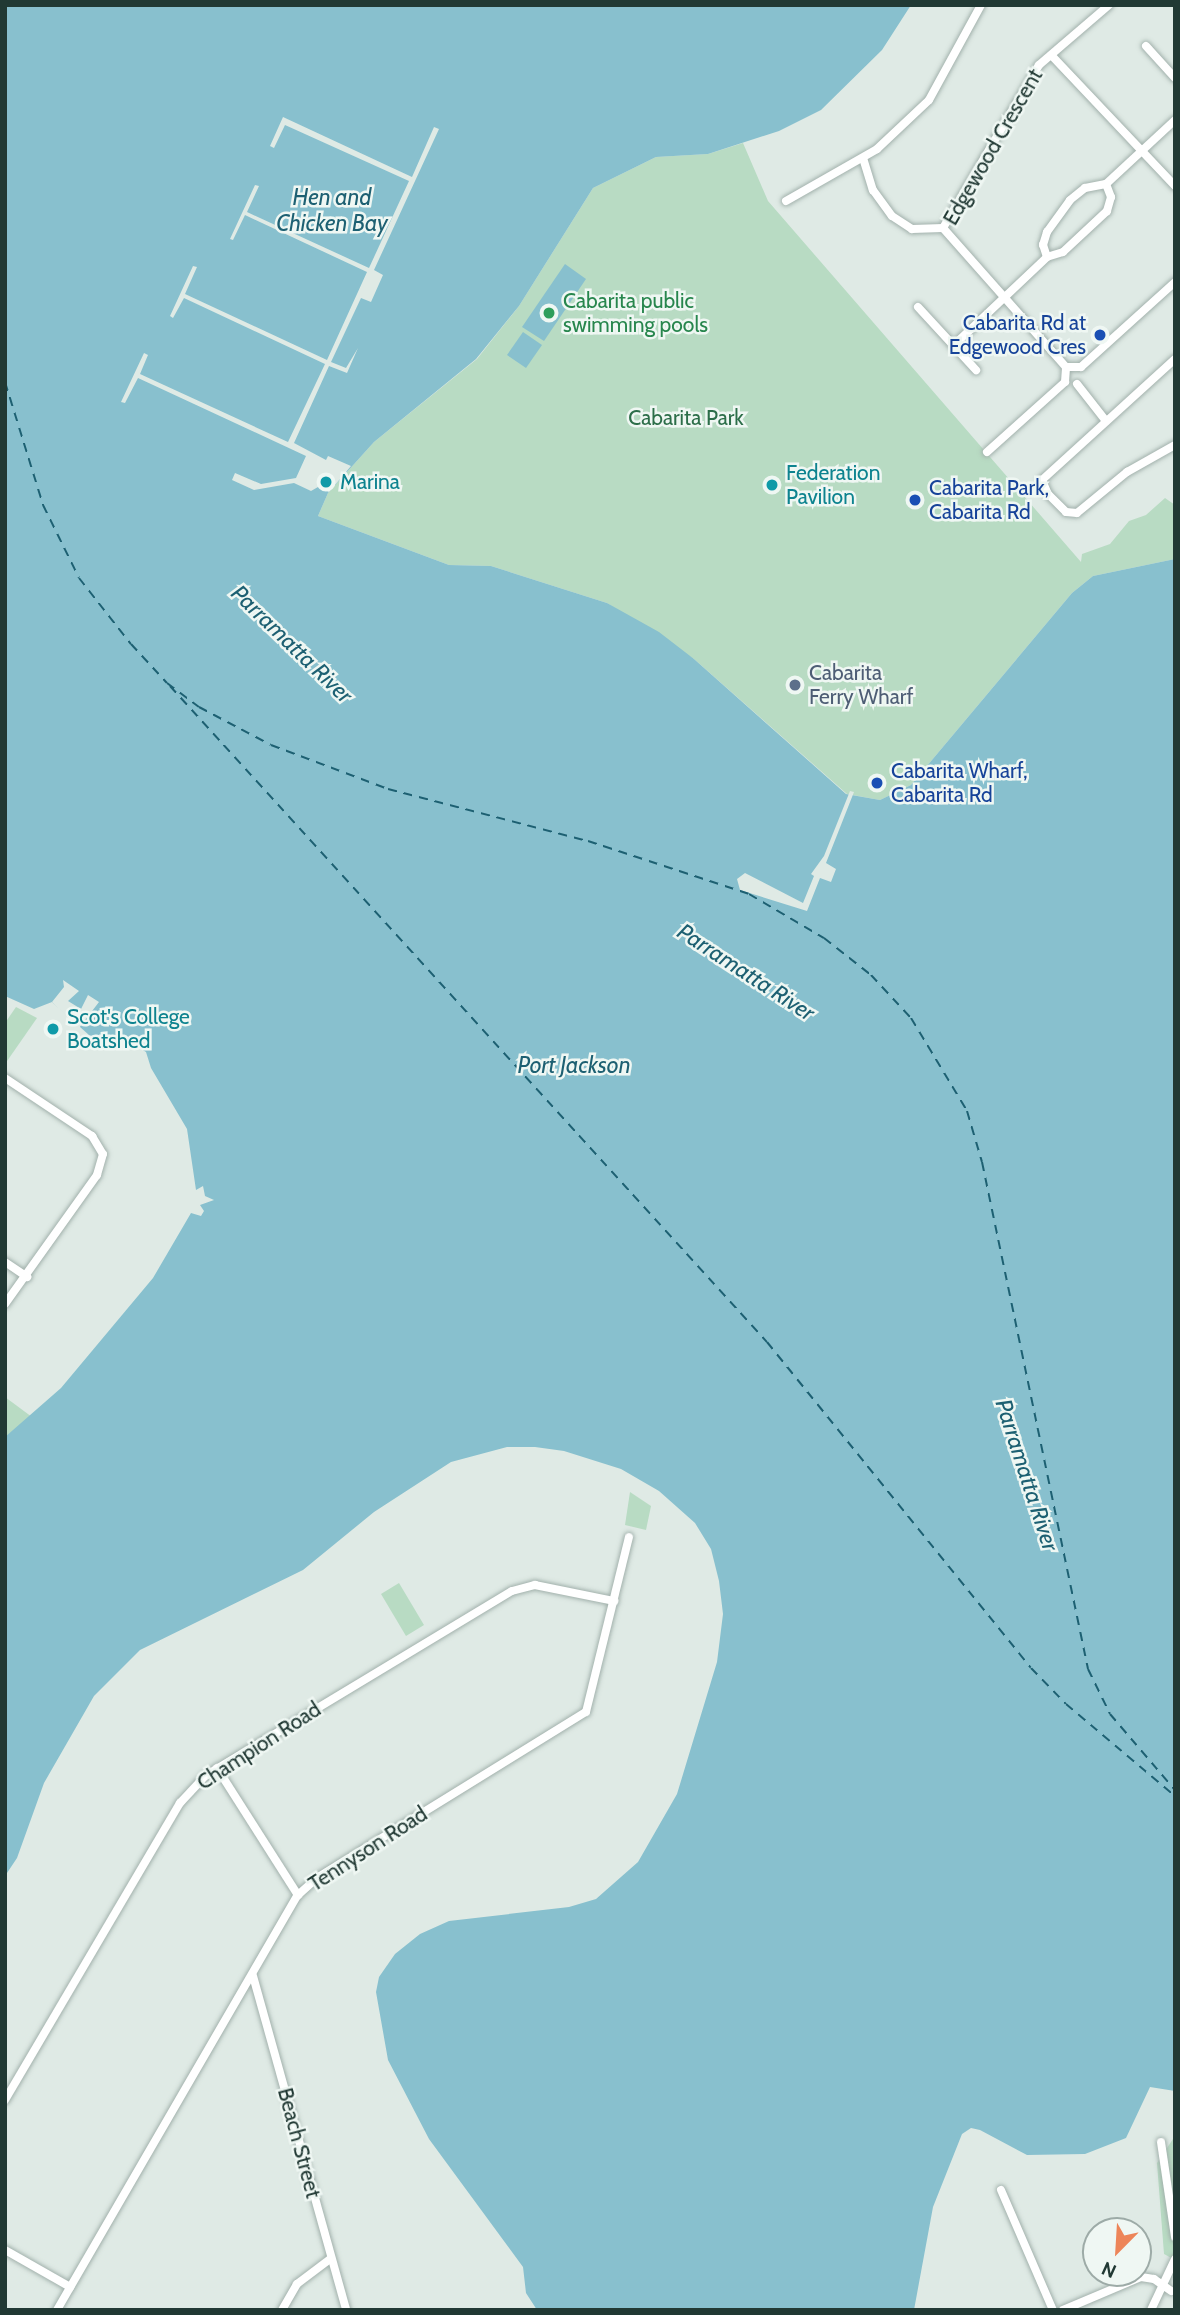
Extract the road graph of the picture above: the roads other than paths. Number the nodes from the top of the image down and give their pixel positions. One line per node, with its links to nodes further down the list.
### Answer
1 (981, 5): 8 (street)
2 (1109, 5): 4 (street, Edgewood Crescent)
3 (1146, 46): 5 (street)
4 (1053, 57): 7 (street, Edgewood Crescent); 12 (street, Edgewood Crescent)
5 (1175, 78)
6 (1175, 120): 7 (street)
7 (1143, 149): 9 (street); 10 (street, Edgewood Crescent)
8 (863, 158): 11 (street); 12 (street)
9 (1106, 184): 13 (street); 13 (street)
10 (1175, 186)
11 (786, 201)
12 (943, 228): 15 (street, Edgewood Crescent)
13 (1047, 257): 15 (street)
14 (1175, 282): 20 (street)
15 (1003, 298): 17 (street); 19 (street, Edgewood Crescent)
16 (918, 307): 17 (street)
17 (953, 346): 21 (street)
18 (1175, 359): 24 (street)
19 (1066, 367): 20 (street); 22 (street)
20 (1081, 367): 23 (street)
21 (976, 370)
22 (1065, 382): 23 (street); 26 (street)
23 (1077, 384): 24 (street)
24 (1106, 421): 25 (street)
25 (1175, 445)
26 (987, 452)
27 (5, 1079): 29 (street)
28 (5, 1262): 29 (street)
29 (27, 1277): 30 (street)
30 (5, 1304)
31 (629, 1537): 32 (street, Tennyson Road)
32 (614, 1601): 33 (street, Champion Road); 34 (street, Tennyson Road)
33 (217, 1768): 34 (street); 36 (street, Champion Road)
34 (298, 1895): 35 (street, Tennyson Road)
35 (253, 1976): 41 (street, Beach Street); 44 (street, Tennyson Road)
36 (5, 2100)
37 (1161, 2142): 39 (street)
38 (1001, 2190): 49 (street)
39 (1175, 2237)
40 (5, 2250): 44 (street)
41 (330, 2259): 47 (street); 48 (street, Beach Street)
42 (1175, 2259): 43 (street)
43 (1163, 2284): 45 (street); 50 (street); 51 (street)
44 (70, 2287): 46 (street, Tennyson Road)
45 (1171, 2291)
46 (57, 2310)
47 (282, 2310)
48 (346, 2310)
49 (1053, 2310)
50 (1063, 2310)
51 (1151, 2310)

